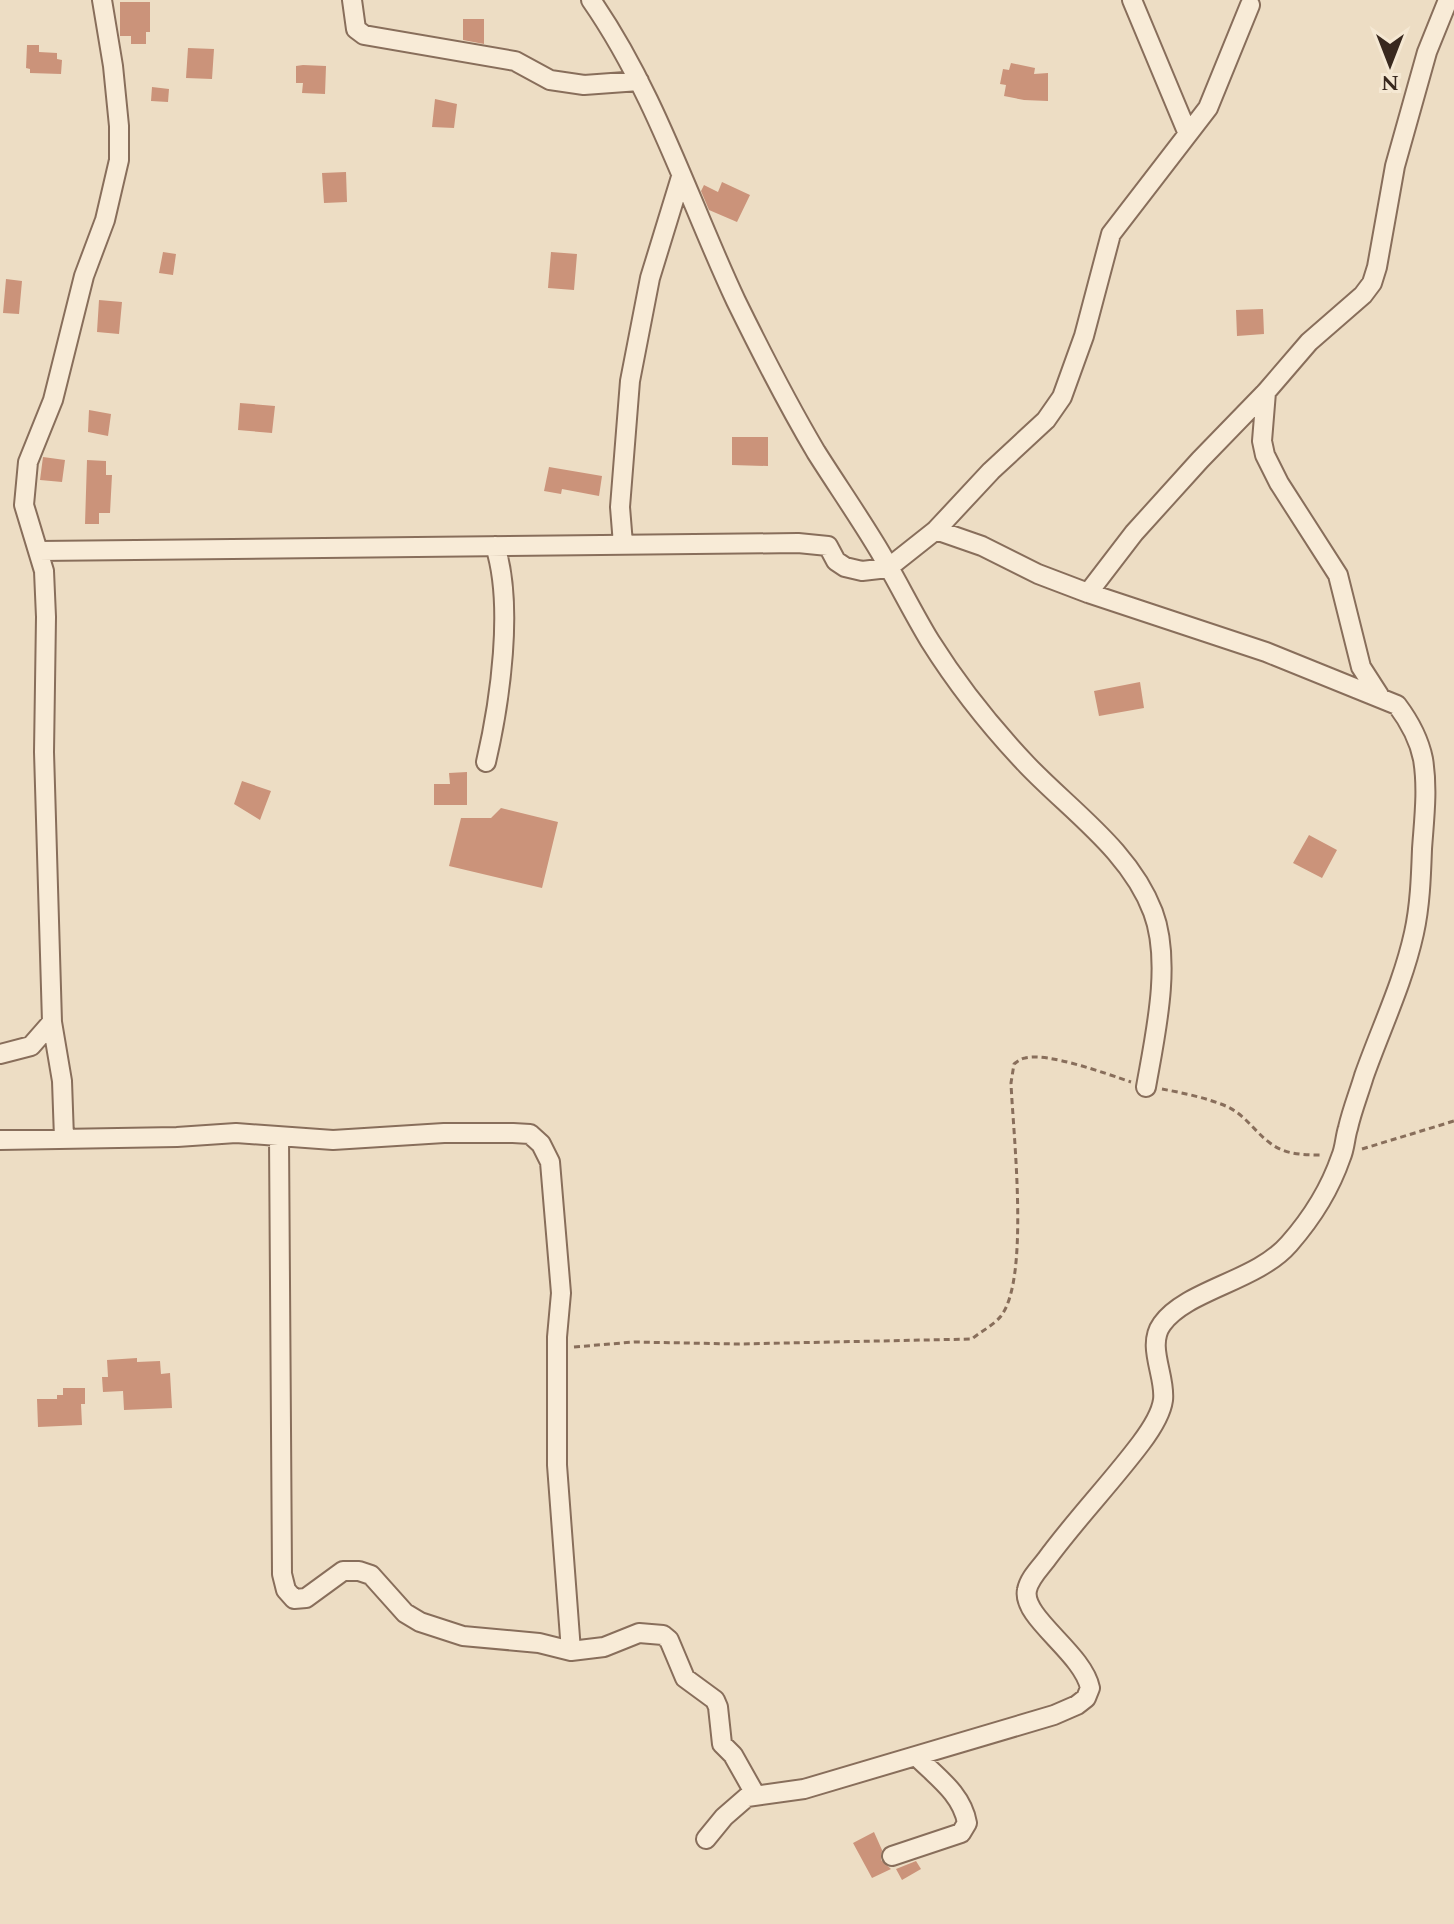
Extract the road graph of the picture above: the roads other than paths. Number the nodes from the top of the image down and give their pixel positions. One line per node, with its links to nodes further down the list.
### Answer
1 (102, 0): 14 (street)
2 (352, 0): 7 (street)
3 (591, 0): 7 (street)
4 (1132, 0): 8 (street)
5 (1448, 0): 10 (street)
6 (1250, 5): 8 (street)
7 (639, 81): 9 (street)
8 (1188, 134): 11 (street)
9 (681, 177): 12 (street); 15 (street)
10 (1266, 392): 16 (street); 17 (street)
11 (936, 530): 15 (street); 16 (street)
12 (623, 544): 13 (street); 15 (street)
13 (495, 546): 14 (street); 18 (street)
14 (39, 551): 19 (street)
15 (888, 568): 21 (street)
16 (1088, 593): 17 (street)
17 (1380, 696): 26 (street)
18 (486, 762)
19 (52, 1022): 20 (street); 23 (street)
20 (0, 1054)
21 (1146, 1087)
22 (279, 1137): 23 (street); 25 (street); 25 (street)
23 (64, 1138): 24 (street)
24 (0, 1140)
25 (571, 1651): 27 (street)
26 (917, 1757): 27 (street); 29 (street)
27 (755, 1794): 28 (street)
28 (706, 1839)
29 (892, 1856)

